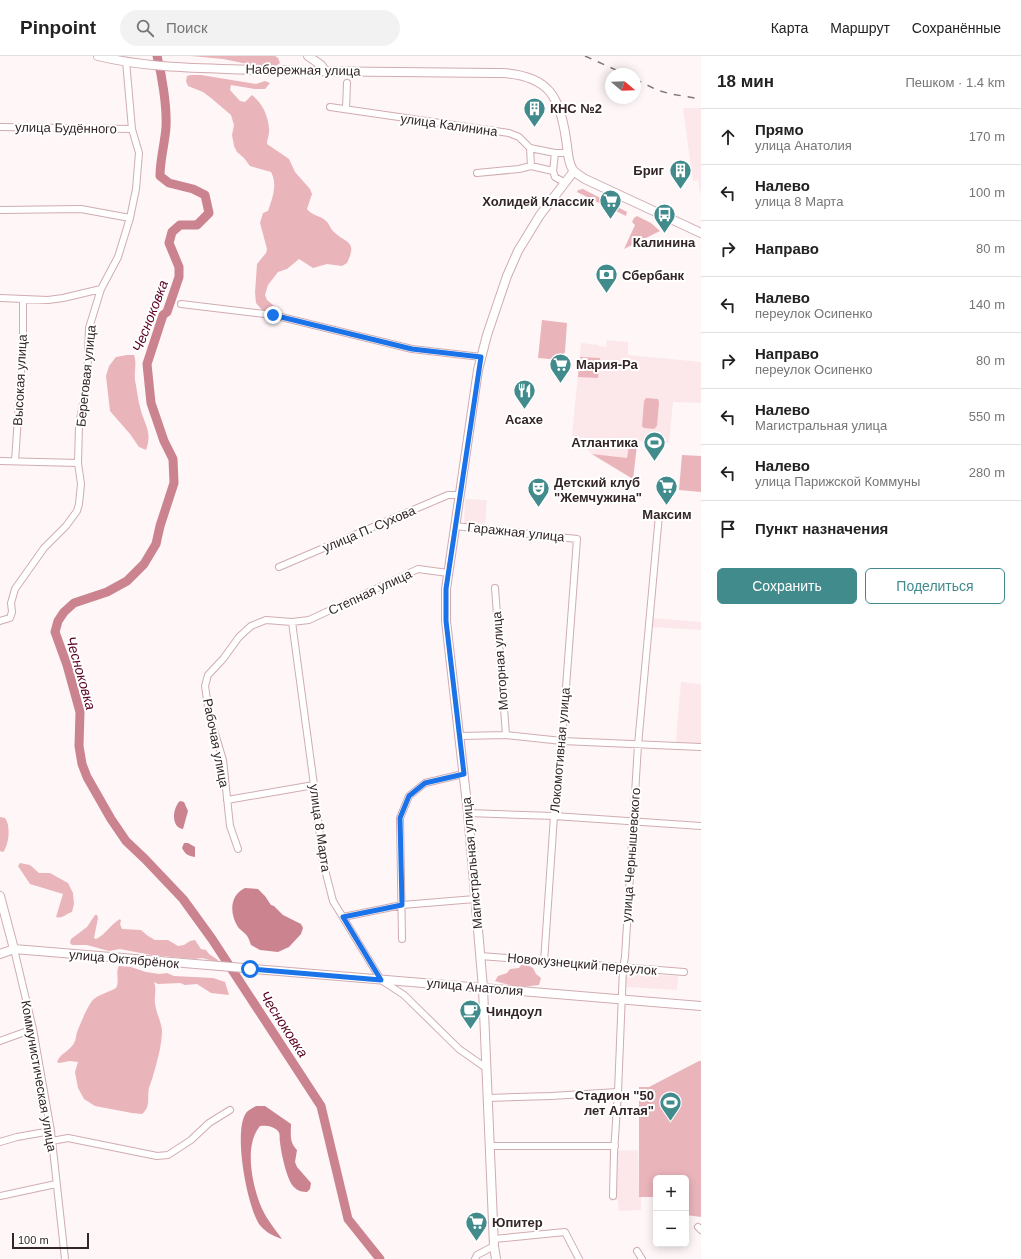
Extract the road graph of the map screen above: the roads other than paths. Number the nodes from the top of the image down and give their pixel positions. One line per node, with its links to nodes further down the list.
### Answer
1 (98, 56): 3 (street, Набережная улица)
2 (308, 56): 4 (street)
3 (126, 61): 4 (street, Набережная улица); 9 (street, Береговая улица)
4 (325, 72): 12 (street, Набережная улица)
5 (347, 83): 7 (street)
6 (330, 107): 7 (street, улица Калинина)
7 (346, 109): 10 (street, улица Калинина)
8 (0, 127): 9 (street, улица Будённого)
9 (132, 129): 19 (street, Береговая улица)
10 (530, 148): 11 (street); 13 (street)
11 (555, 153): 12 (street); 14 (street)
12 (568, 153): 15 (street, Набережная улица)
13 (531, 166): 14 (street); 16 (street)
14 (553, 171): 17 (street)
15 (574, 171): 17 (street, Магистральная улица); 20 (street)
16 (477, 173)
17 (565, 183): 25 (street, Магистральная улица)
18 (0, 210): 19 (street)
19 (130, 218): 21 (street, Береговая улица)
20 (701, 233)
21 (101, 289): 23 (street); 28 (street, Береговая улица)
22 (0, 298): 23 (street)
23 (23, 299): 27 (street, Высокая улица)
24 (182, 304): 25 (street)
25 (481, 357): 29 (street, Магистральная улица)
26 (0, 461): 27 (street)
27 (15, 461): 28 (street)
28 (78, 463): 36 (street, Береговая улица)
29 (459, 495): 31 (street, Магистральная улица); 33 (street, улица П. Сухова)
30 (659, 515): 41 (street, улица Чернышевского)
31 (456, 526): 32 (street, Гаражная улица); 34 (street, Магистральная улица)
32 (577, 539): 40 (street, Локомотивная улица)
33 (279, 566)
34 (448, 573): 37 (street, Степная улица); 39 (street, Магистральная улица)
35 (495, 588): 38 (street, Моторная улица)
36 (0, 621)
37 (292, 622): 44 (street, улица 8 Марта); 45 (street, Рабочая улица)
38 (506, 735): 39 (street); 40 (street)
39 (459, 736): 43 (street, Магистральная улица)
40 (562, 740): 41 (street); 47 (street, Локомотивная улица)
41 (638, 745): 42 (street); 48 (street, улица Чернышевского)
42 (701, 747)
43 (464, 774): 46 (street, Магистральная улица); 53 (street)
44 (314, 784): 45 (street, Рабочая улица); 54 (street, улица 8 Марта)
45 (227, 800): 50 (street, Рабочая улица)
46 (468, 813): 47 (street); 52 (street, Магистральная улица)
47 (554, 816): 48 (street); 59 (street, Локомотивная улица)
48 (634, 821): 49 (street); 60 (street, улица Чернышевского)
49 (701, 826)
50 (238, 849)
51 (0, 896): 56 (street, Коммунистическая улица)
52 (475, 900): 53 (street); 58 (street, Магистральная улица)
53 (402, 905): 54 (street); 55 (street)
54 (343, 917): 63 (street, улица 8 Марта)
55 (402, 939)
56 (14, 949): 57 (street, улица Октябрёнок); 61 (street, улица Октябрёнок); 67 (street, Коммунистическая улица)
57 (0, 954)
58 (480, 956): 59 (street, Новокузнецкий переулок); 64 (street, Магистральная улица)
59 (544, 962): 60 (street, Новокузнецкий переулок)
60 (622, 968): 62 (street, Новокузнецкий переулок); 65 (street, улица Чернышевского)
61 (250, 969): 63 (street, улица Анатолия)
62 (684, 972)
63 (381, 980): 64 (street, улица Анатолия); 69 (street, улица 8 Марта)
64 (483, 988): 65 (street, улица Анатолия); 69 (street, Магистральная улица)
65 (622, 1000): 66 (street, улица Анатолия); 70 (street, улица Чернышевского)
66 (701, 1006)
67 (33, 1029): 68 (street); 73 (street, Коммунистическая улица)
68 (0, 1041)
69 (486, 1068): 71 (street, Магистральная улица)
70 (618, 1092): 71 (street); 77 (street, улица Чернышевского)
71 (488, 1098): 76 (street, Магистральная улица)
72 (230, 1110): 74 (street)
73 (51, 1131): 74 (street, Коммунистическая улица); 75 (street)
74 (52, 1141): 78 (street, Коммунистическая улица)
75 (0, 1142)
76 (490, 1146): 77 (street); 81 (street, Магистральная улица)
77 (615, 1146): 80 (street, улица Чернышевского)
78 (56, 1184): 79 (street); 83 (street, Коммунистическая улица)
79 (0, 1196)
80 (613, 1196)
81 (494, 1242): 84 (street); 85 (street, Магистральная улица); 86 (street)
82 (637, 1251): 87 (street)
83 (64, 1259)
84 (474, 1259)
85 (496, 1259)
86 (578, 1259)
87 (642, 1259)

